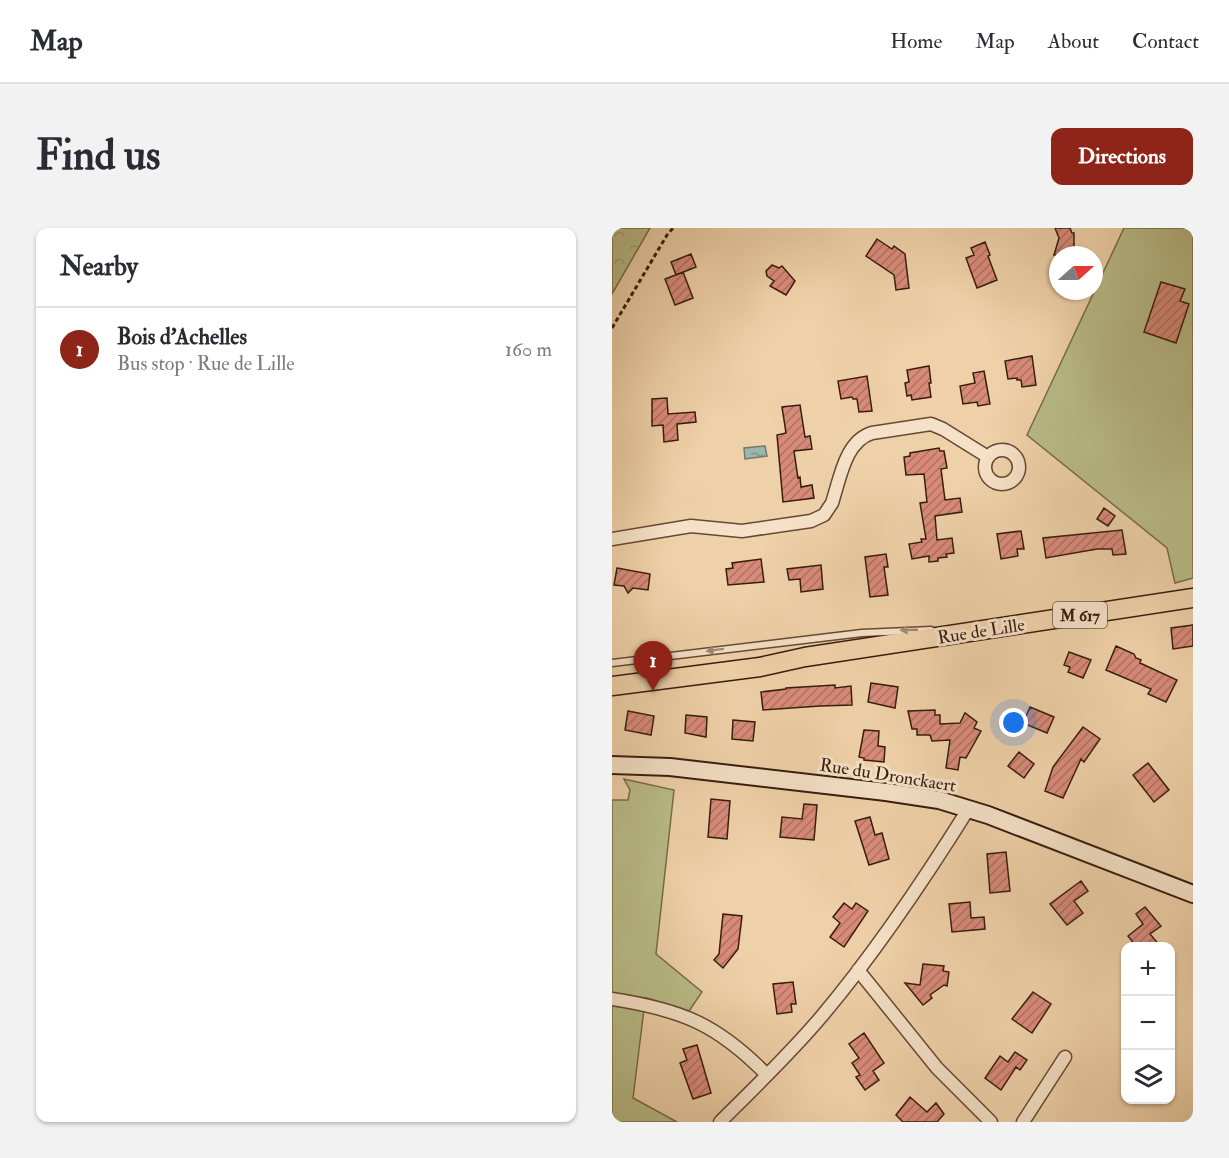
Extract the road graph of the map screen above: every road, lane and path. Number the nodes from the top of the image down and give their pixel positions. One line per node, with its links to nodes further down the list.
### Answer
1 (673, 228): 2 (path)
2 (612, 327)
3 (988, 457): 4 (street)
4 (612, 539)
5 (1193, 598): 6 (main road, Rue de Lille / M 617)
6 (967, 633): 7 (main road, Rue de Lille / M 617); 8 (lane, one-way to 8)
7 (805, 657): 9 (main road, Rue de Lille / M 617); 10 (main road, Rue de Lille / M 617)
8 (612, 663)
9 (612, 675)
10 (612, 686)
11 (612, 756): 13 (main road, Rue du Dronckaert)
12 (612, 765): 13 (main road, Rue du Dronckaert)
13 (670, 767): 14 (main road, Rue du Dronckaert)
14 (969, 808): 15 (main road, Rue du Dronckaert); 16 (street)
15 (1193, 894)
16 (858, 970): 19 (street); 21 (street)
17 (612, 999): 19 (street)
18 (1065, 1057): 22 (street)
19 (767, 1075): 20 (street)
20 (720, 1122)
21 (991, 1122)
22 (1023, 1122)

